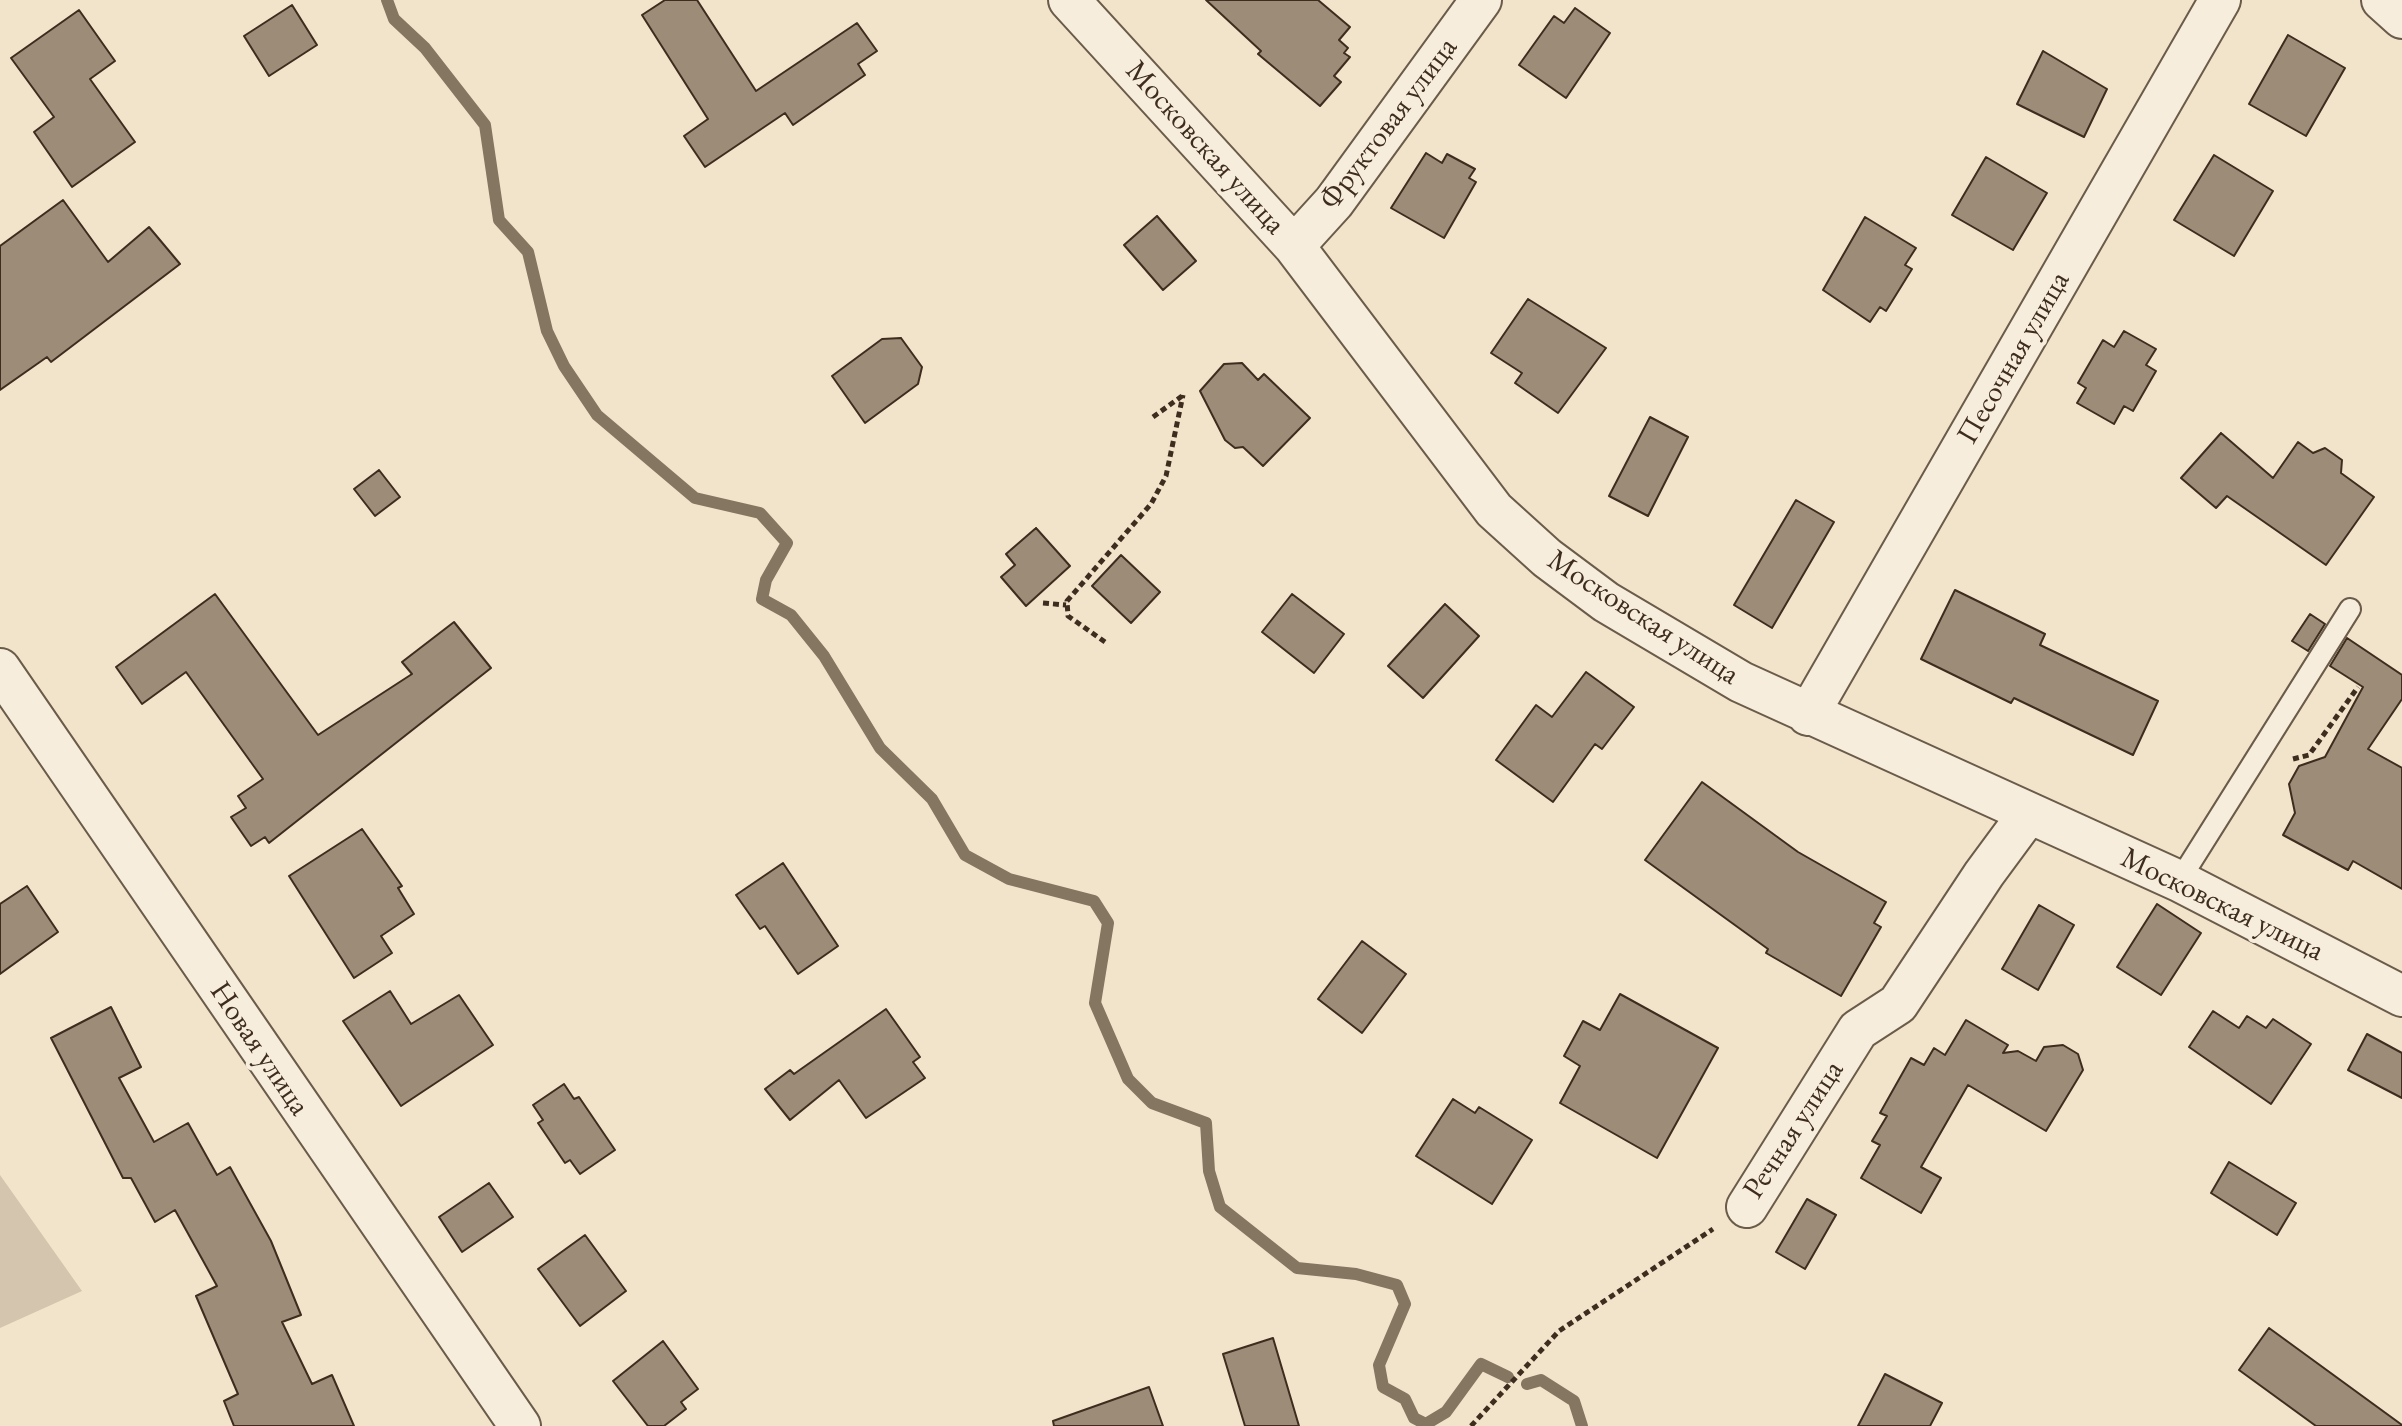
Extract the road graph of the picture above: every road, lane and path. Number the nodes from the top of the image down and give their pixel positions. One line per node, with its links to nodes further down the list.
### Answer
1 (1069, 0): 6 (street, Московская улица)
2 (1481, 0): 6 (street, Фруктовая улица)
3 (2220, 0): 14 (street, Песочная улица)
4 (2382, 0): 5 (street)
5 (2402, 18)
6 (1294, 246): 14 (street, Московская улица)
7 (1153, 417): 9 (path)
8 (1043, 603): 9 (path)
9 (1066, 605): 11 (path)
10 (2350, 609): 17 (lane)
11 (1105, 642)
12 (0, 669): 20 (street, Новая улица)
13 (2358, 687): 15 (path)
14 (1808, 715): 16 (street, Московская улица)
15 (2285, 762)
16 (2029, 813): 17 (street, Московская улица); 19 (street, Речная улица)
17 (2179, 881): 18 (street, Московская улица)
18 (2402, 996)
19 (1747, 1207): 21 (path, Речная улица)
20 (520, 1426)
21 (1471, 1426)

